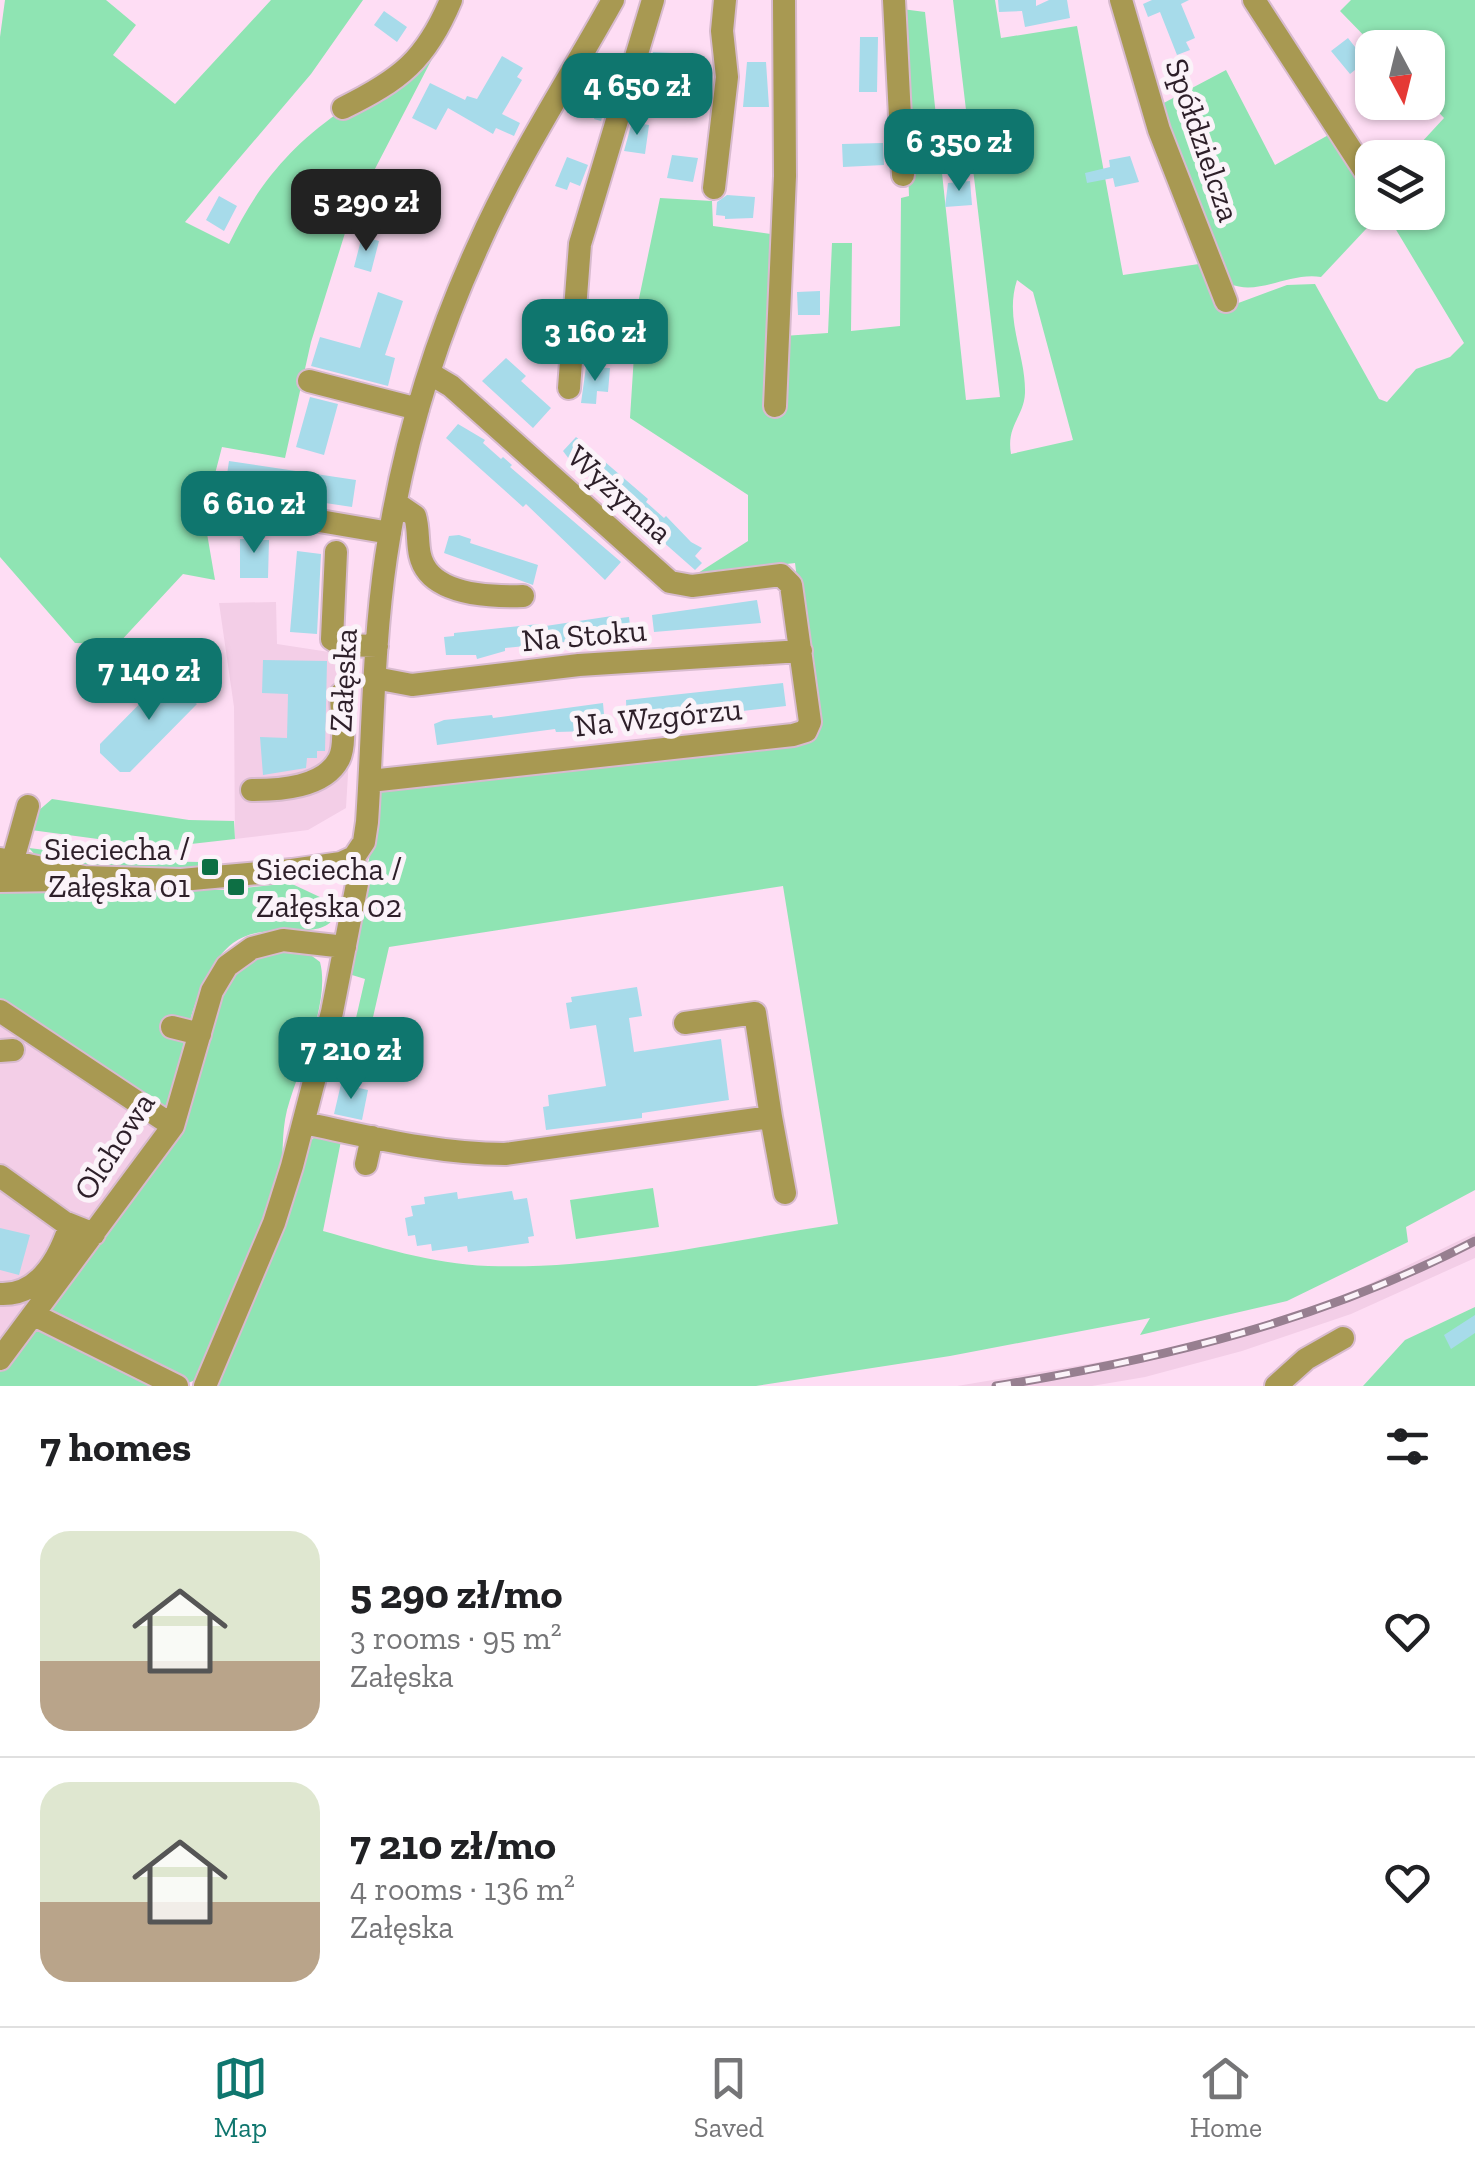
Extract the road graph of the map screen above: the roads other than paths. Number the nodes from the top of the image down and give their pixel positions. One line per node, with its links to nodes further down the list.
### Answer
1 (451, 0): 9 (street)
2 (613, 0): 14 (street, Załęska)
3 (653, 0): 16 (street)
4 (725, 0): 12 (street)
5 (784, 0): 17 (street)
6 (894, 0): 11 (street)
7 (1121, 0): 13 (street, Spółdzielcza)
8 (1254, 0): 10 (street)
9 (343, 108)
10 (1355, 156)
11 (902, 175)
12 (714, 188)
13 (1226, 301)
14 (429, 374): 18 (street, Załęska); 23 (street, Wyżynna)
15 (310, 381): 18 (street)
16 (569, 388)
17 (775, 406)
18 (418, 410): 19 (street, Załęska)
19 (396, 503): 21 (street, Załęska); 24 (street)
20 (220, 504): 21 (street)
21 (390, 533): 25 (street, Załęska)
22 (336, 552): 25 (street)
23 (792, 585): 26 (street, Na Wzgórzu)
24 (524, 596)
25 (376, 646): 27 (street, Załęska)
26 (801, 651): 27 (street, Na Stoku); 31 (street, Na Wzgórzu)
27 (374, 678): 30 (street, Załęska)
28 (341, 694): 29 (street)
29 (341, 734): 30 (street); 32 (street)
30 (372, 735): 31 (street, Załęska)
31 (370, 781): 34 (street, Załęska)
32 (252, 790)
33 (28, 806): 35 (street)
34 (354, 856): 35 (street); 36 (street, Załęska)
35 (5, 871)
36 (345, 947): 40 (street, Olchowa); 42 (street, Załęska)
37 (0, 1011): 43 (street)
38 (685, 1023): 41 (street)
39 (172, 1027): 40 (street)
40 (200, 1034): 43 (street, Olchowa)
41 (771, 1118): 44 (street); 48 (street)
42 (304, 1123): 44 (street); 57 (street, Załęska)
43 (173, 1126): 51 (street, Olchowa)
44 (372, 1137): 45 (street)
45 (366, 1164)
46 (0, 1176): 47 (street)
47 (24, 1193): 49 (street); 50 (street)
48 (784, 1193)
49 (0, 1194)
50 (70, 1225): 51 (street); 52 (street)
51 (94, 1234): 53 (street, Olchowa)
52 (0, 1294)
53 (34, 1315): 55 (street, Olchowa); 56 (street)
54 (1343, 1338): 58 (street)
55 (4, 1348)
56 (177, 1386)
57 (205, 1386)
58 (1276, 1386)

